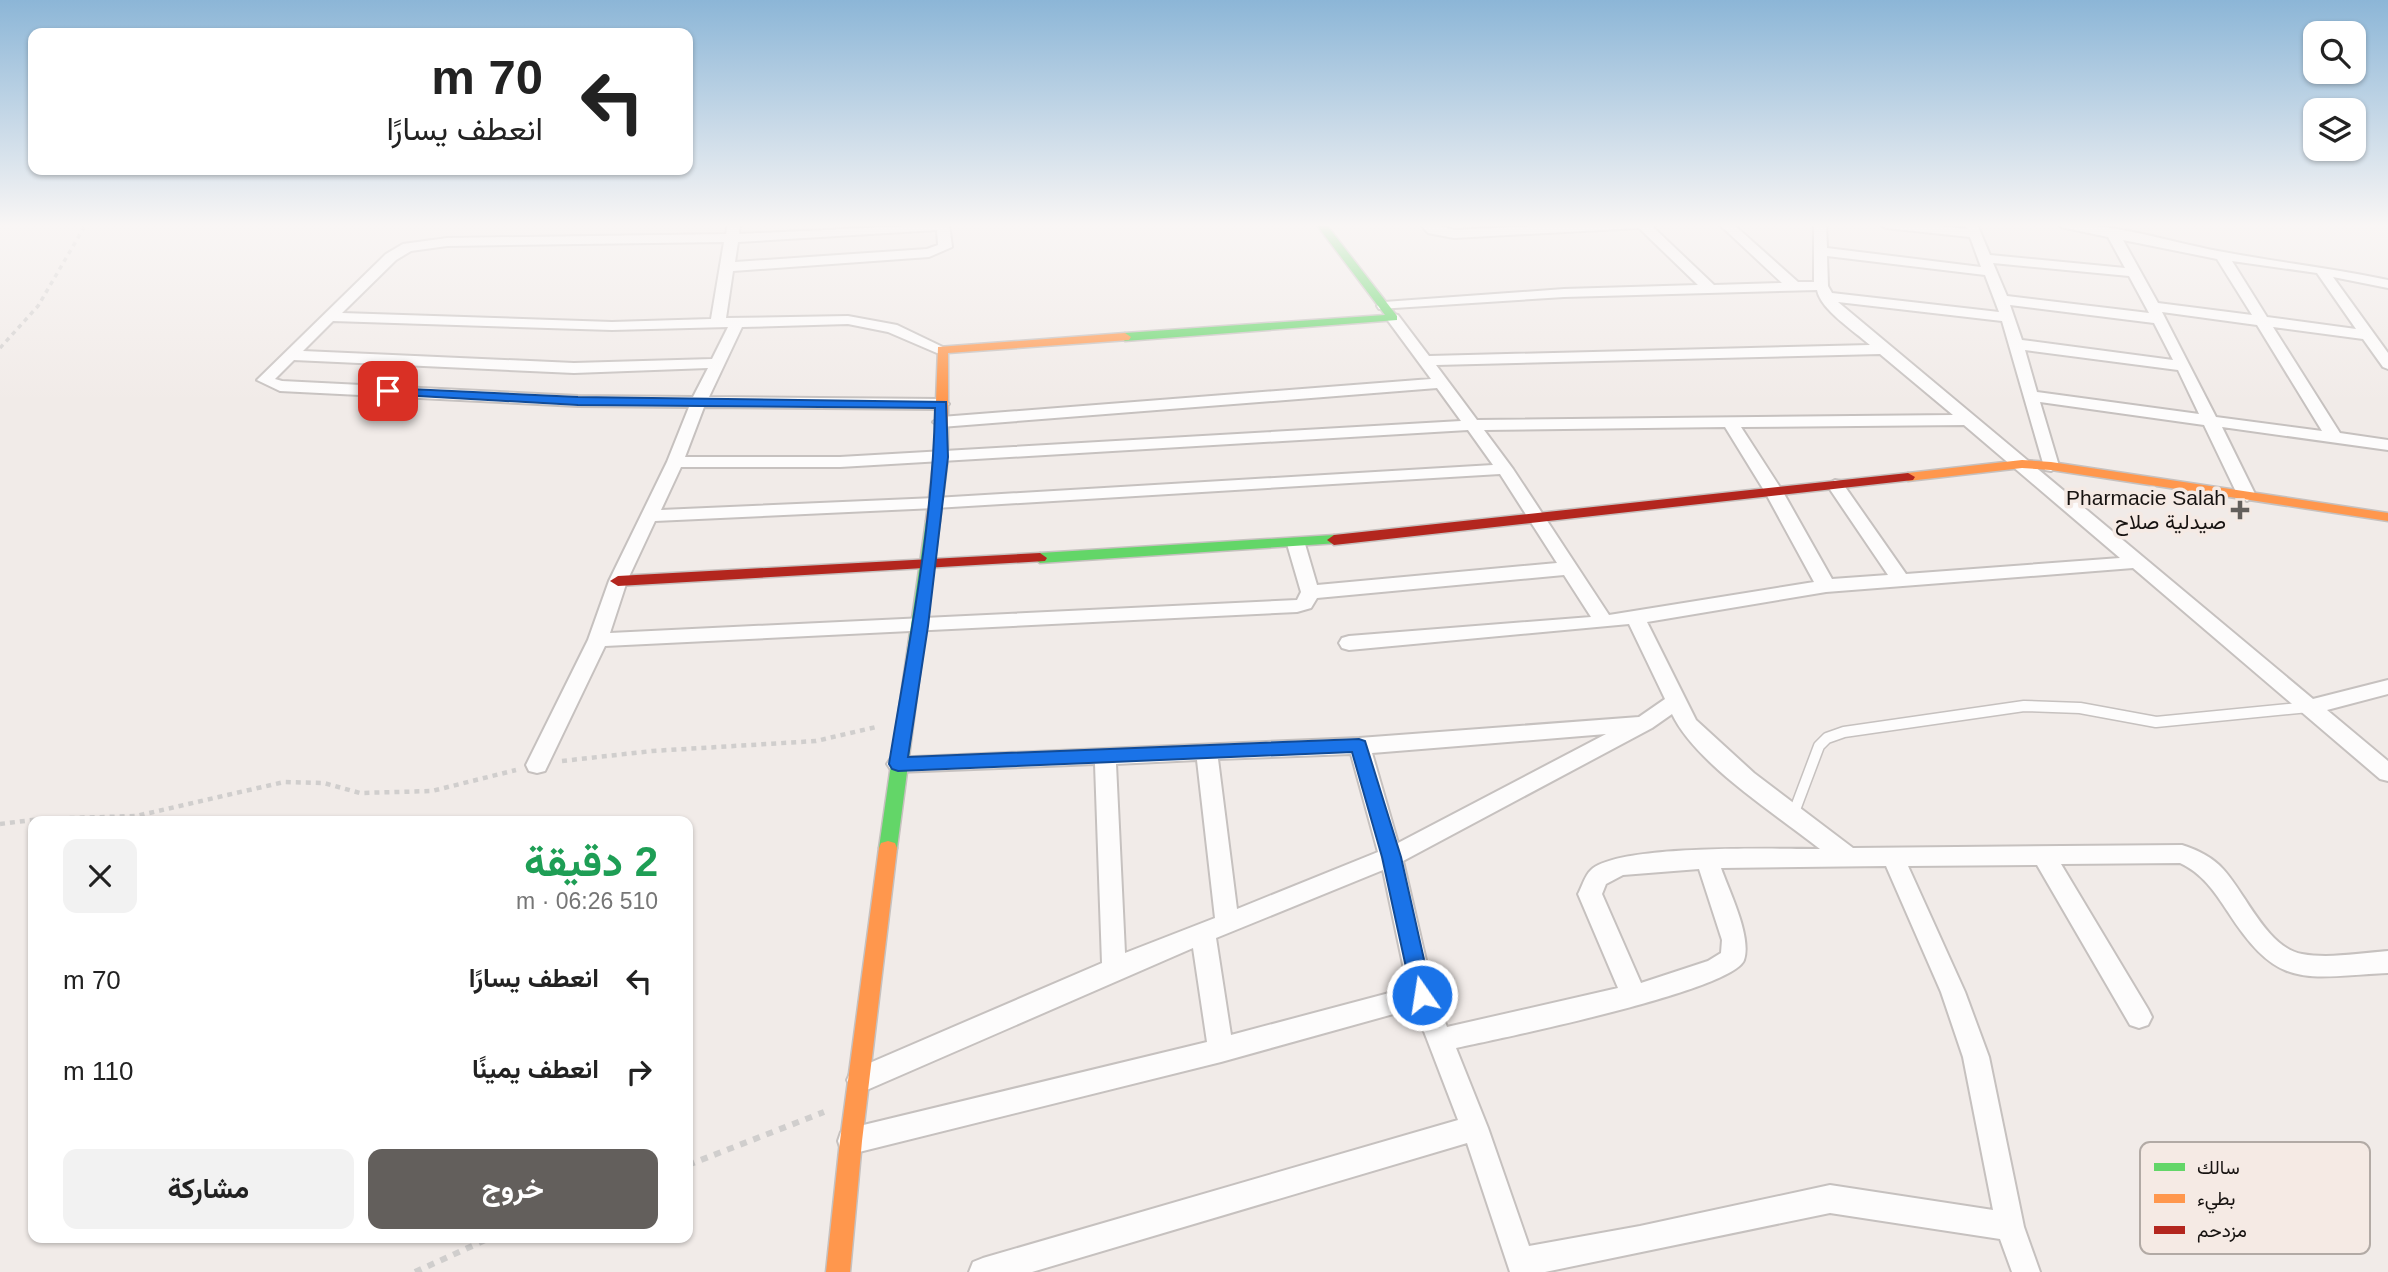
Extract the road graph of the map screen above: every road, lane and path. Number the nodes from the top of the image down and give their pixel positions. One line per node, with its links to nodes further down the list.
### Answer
1 (53, 283): 25 (path)
2 (365, 283): 18 (street)
3 (724, 283): 22 (street)
4 (1367, 283): 16 (street)
5 (1704, 283): 13 (street)
6 (1792, 283): 12 (street)
7 (1822, 283): 14 (street)
8 (1994, 283): 15 (street)
9 (2141, 283): 17 (street)
10 (2238, 283): 21 (street)
11 (2331, 283): 23 (street)
12 (1796, 287): 13 (street); 14 (street)
13 (1710, 289): 16 (street)
14 (1822, 291): 19 (street); 26 (street)
15 (1999, 299): 17 (street); 19 (street)
16 (1389, 312): 27 (street); 29 (street)
17 (2157, 313): 21 (street); 32 (street)
18 (332, 317): 22 (street); 28 (street)
19 (2008, 317): 24 (street)
20 (738, 321): 22 (street); 27 (street); 30 (street)
21 (2260, 321): 23 (street); 42 (street)
22 (718, 323)
23 (2368, 335): 31 (street)
24 (2015, 344): 32 (street); 34 (street)
25 (0, 348)
26 (1884, 349): 29 (street); 37 (street)
27 (942, 350): 36 (street)
28 (291, 355): 30 (street); 35 (street)
29 (1425, 360): 33 (street)
30 (716, 363): 35 (street)
31 (2388, 364)
32 (2184, 366): 38 (street)
33 (1442, 383): 39 (street); 41 (street)
34 (2032, 396): 38 (street); 47 (street)
35 (698, 403): 36 (street); 45 (street)
36 (941, 404): 39 (street)
37 (1969, 420): 40 (street); 46 (street)
38 (2211, 421): 42 (street); 51 (street)
39 (941, 422): 44 (street)
40 (1730, 422): 41 (street); 50 (street)
41 (1473, 425): 44 (street); 48 (street)
42 (2336, 439): 43 (street)
43 (2388, 445)
44 (941, 457): 45 (street); 52 (street)
45 (675, 463): 53 (street)
46 (2022, 464): 47 (street); 49 (street); 58 (street)
47 (2051, 466): 51 (street)
48 (1505, 469): 52 (street); 55 (street)
49 (1835, 485): 50 (street); 61 (street)
50 (1773, 492): 55 (street); 62 (street)
51 (2247, 496): 54 (street)
52 (935, 503): 53 (street); 57 (street)
53 (650, 516): 60 (street)
54 (2388, 517)
55 (1538, 518): 56 (street); 59 (street)
56 (1296, 544): 57 (street); 63 (street)
57 (928, 562): 60 (street); 66 (street)
58 (2138, 562): 61 (street); 71 (street)
59 (1570, 568): 63 (street); 65 (street)
60 (618, 580): 67 (street)
61 (1901, 580): 62 (street)
62 (1826, 586): 64 (street)
63 (1310, 592): 66 (street)
64 (1635, 617): 65 (street); 70 (street)
65 (1604, 622): 68 (street)
66 (920, 626): 67 (street); 72 (street)
67 (598, 640): 78 (street)
68 (1349, 643)
69 (2388, 687): 71 (street)
70 (1676, 701): 73 (street); 81 (street)
71 (2309, 707): 79 (street); 81 (lane)
72 (904, 720): 77 (street); 78 (path)
73 (1645, 723): 74 (street); 85 (street)
74 (1359, 746): 75 (street); 85 (street)
75 (1206, 751): 76 (street); 89 (street)
76 (1105, 755): 77 (street); 92 (street)
77 (898, 764): 98 (street)
78 (537, 765): 80 (path)
79 (2388, 773)
80 (136, 816)
81 (1793, 816): 87 (street)
82 (28, 820): 83 (path)
83 (0, 824)
84 (2043, 854): 86 (street); 91 (street); 95 (street)
85 (1391, 857): 89 (street); 93 (street)
86 (1893, 857): 87 (street); 102 (street)
87 (1849, 858): 88 (street)
88 (1707, 859): 94 (street); 94 (street)
89 (1227, 922): 90 (street)
90 (1203, 932): 92 (street); 97 (street)
91 (2388, 962)
92 (1114, 969): 98 (street)
93 (1422, 995): 96 (street); 97 (street)
94 (1634, 996): 96 (street)
95 (2139, 1017)
96 (1440, 1040): 99 (street)
97 (1221, 1050): 100 (street)
98 (858, 1090): 100 (street); 101 (path)
99 (1475, 1128): 104 (street); 107 (street)
100 (851, 1141): 106 (street)
101 (693, 1163)
102 (2010, 1227): 104 (street); 108 (street)
103 (479, 1243): 105 (path)
104 (1522, 1267)
105 (415, 1272)
106 (838, 1272)
107 (983, 1272)
108 (2026, 1272)

